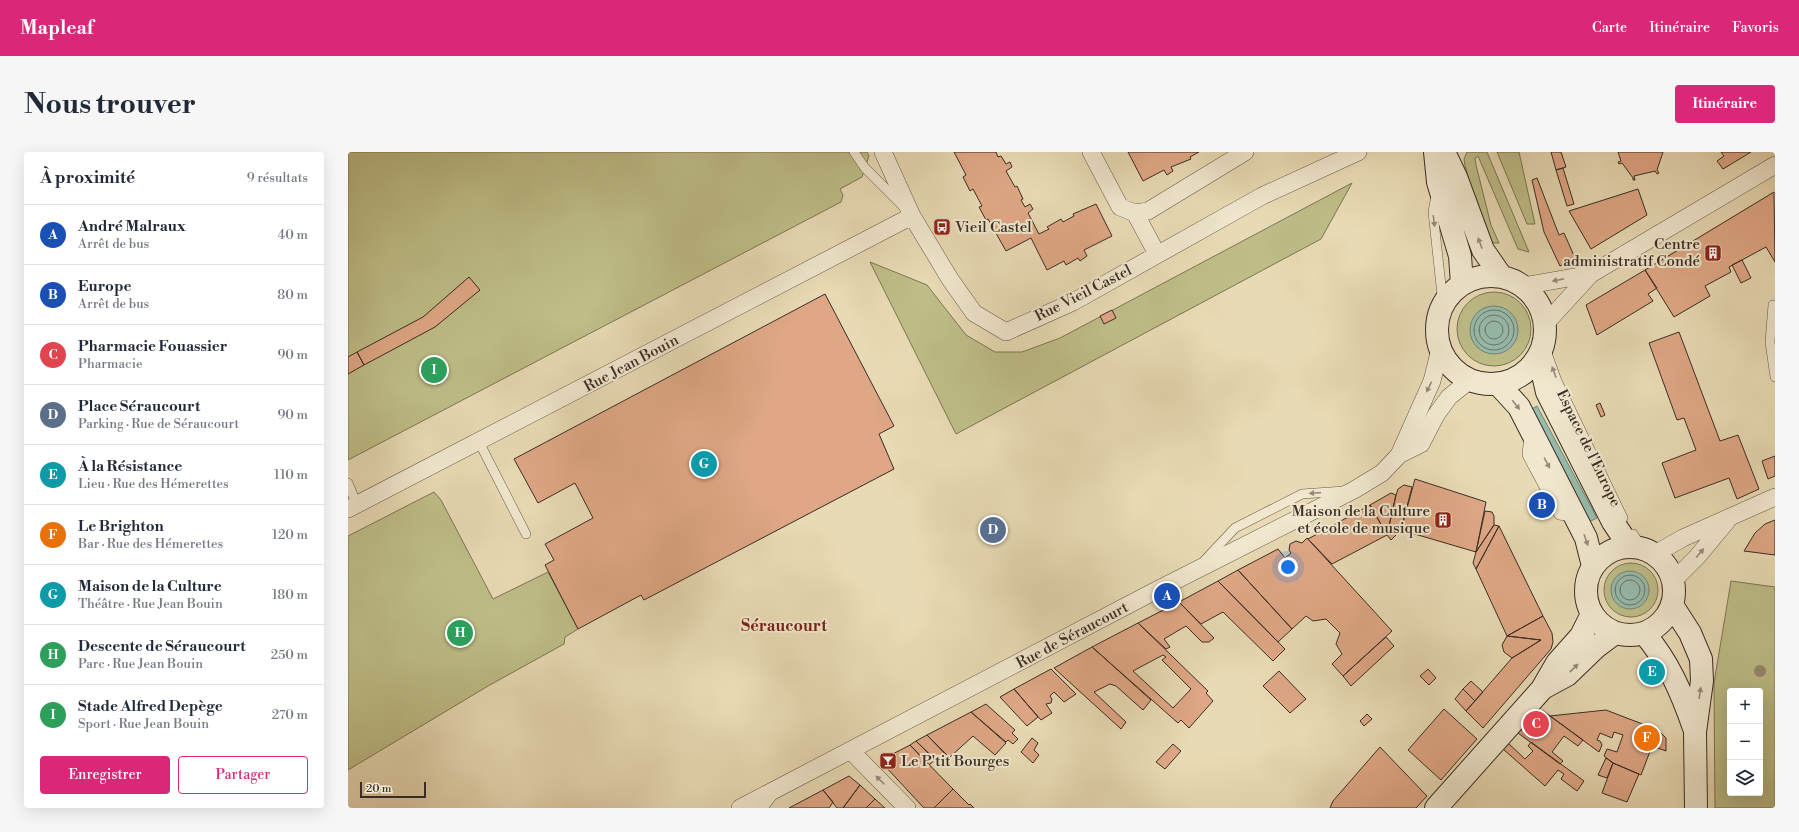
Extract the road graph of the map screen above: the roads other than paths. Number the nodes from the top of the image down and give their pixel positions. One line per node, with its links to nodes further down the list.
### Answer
1 (854, 152): 11 (lane)
2 (883, 152): 11 (street, Rue Vieil Castel)
3 (1091, 152): 10 (street)
4 (1245, 152): 10 (street)
5 (1358, 152): 12 (street, Rue Vieil Castel)
6 (1435, 152): 9 (main road)
7 (1444, 152): 14 (main road, one-way to 7)
8 (1775, 165): 13 (street)
9 (1438, 182): 15 (main road); 17 (lane, one-way to 17)
10 (1135, 214): 12 (street)
11 (912, 216): 12 (street, Rue Vieil Castel); 25 (street, Rue Jean Bouin)
12 (1157, 254)
13 (1591, 274): 16 (street, one-way to 16); 19 (street)
14 (1501, 276): 15 (main road); 16 (main road)
15 (1462, 284): 17 (main road)
16 (1524, 286): 19 (main road)
17 (1443, 304): 20 (main road)
18 (1773, 305): 22 (lane)
19 (1546, 323): 21 (main road)
20 (1440, 349): 23 (main road); 26 (street, Rue de Séraucourt, one-way to 26)
21 (1541, 351): 24 (main road); 32 (main road, Espace de l'Europe, one-way to 21)
22 (1775, 377)
23 (1470, 380): 24 (main road); 26 (street, Rue de Séraucourt)
24 (1498, 384): 33 (main road, one-way to 33)
25 (479, 442): 29 (street, Rue Jean Bouin); 31 (lane)
26 (1399, 455): 41 (street, Rue de Séraucourt)
27 (348, 483): 29 (lane)
28 (1775, 497): 30 (street)
29 (353, 507)
30 (1730, 518): 32 (street); 34 (street, one-way to 30)
31 (526, 534)
32 (1642, 550): 33 (main road); 34 (main road)
33 (1593, 566): 36 (main road)
34 (1673, 581): 35 (main road)
35 (1672, 605): 38 (main road); 40 (main road, one-way to 35)
36 (1592, 614): 37 (main road); 39 (main road)
37 (1615, 633): 38 (main road); 39 (main road, one-way to 37)
38 (1644, 633): 40 (main road)
39 (1542, 689): 46 (main road)
40 (1695, 732): 47 (main road)
41 (851, 751): 42 (street, Rue de Séraucourt); 45 (street, one-way to 41)
42 (779, 789): 43 (street, Rue de Séraucourt); 44 (lane)
43 (740, 808)
44 (762, 808)
45 (907, 808)
46 (1436, 808)
47 (1696, 808)

